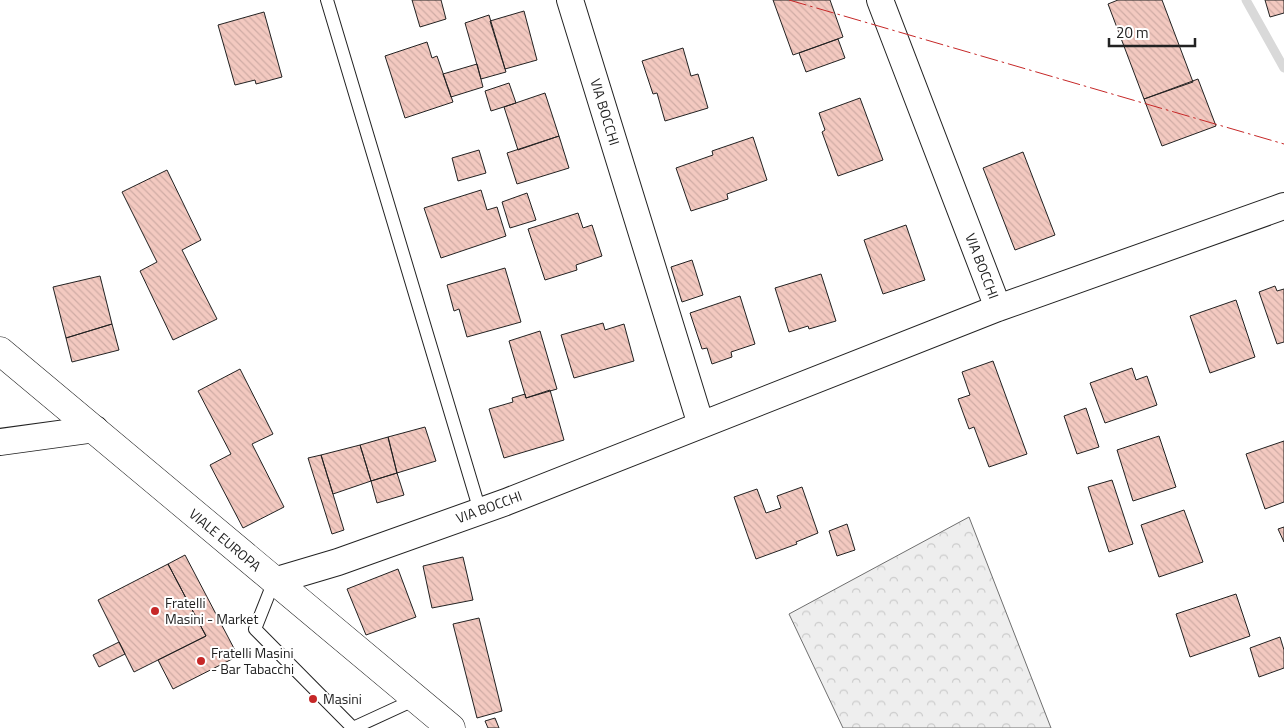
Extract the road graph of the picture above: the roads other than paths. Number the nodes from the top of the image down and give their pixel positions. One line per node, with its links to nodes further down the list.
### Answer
1 (327, 0): 10 (lane)
2 (570, 0): 7 (street, VIA BOCCHI)
3 (880, 0): 5 (street, VIA BOCCHI)
4 (1284, 206): 5 (street, VIA BOCCHI)
5 (998, 308): 7 (street, VIA BOCCHI)
6 (0, 351): 8 (main road, VIALE EUROPA)
7 (701, 425): 10 (street, VIA BOCCHI)
8 (95, 429): 9 (street); 11 (main road, VIALE EUROPA)
9 (0, 442)
10 (480, 511): 11 (street, VIA BOCCHI)
11 (274, 581): 12 (main road, VIALE EUROPA); 12 (lane)
12 (416, 699): 13 (main road, VIALE EUROPA)
13 (451, 728)

